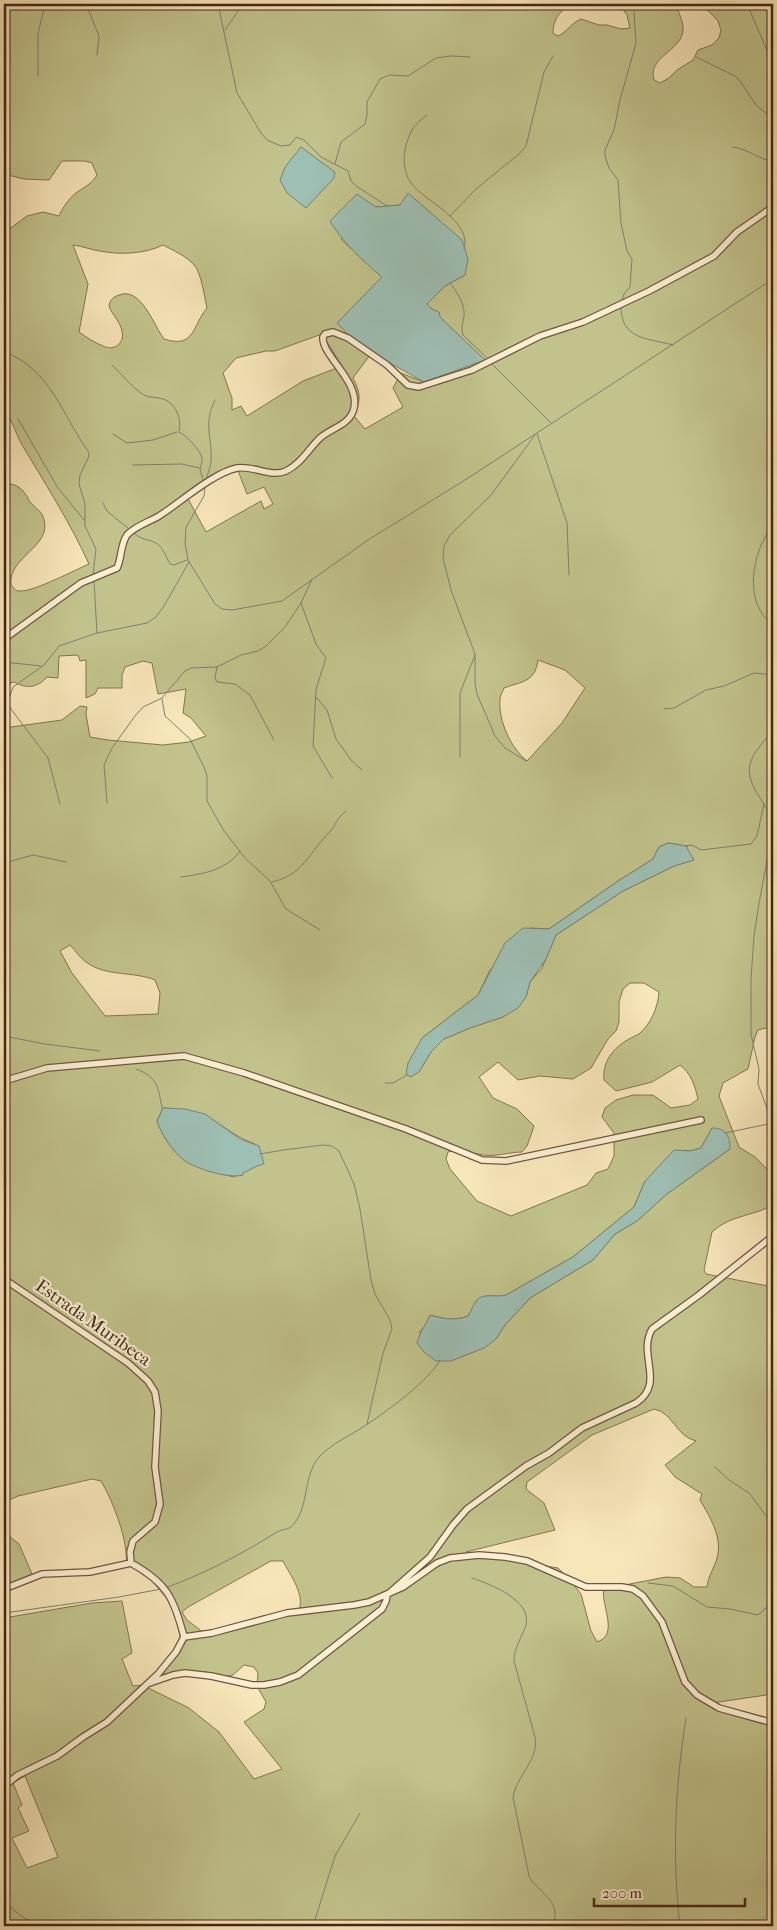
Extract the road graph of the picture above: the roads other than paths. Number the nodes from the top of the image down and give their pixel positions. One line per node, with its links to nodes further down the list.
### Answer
1 (773, 207): 2 (street)
2 (4, 639)
3 (4, 1081): 4 (street)
4 (701, 1120)
5 (773, 1236): 9 (street)
6 (4, 1279): 7 (street, Estrada Muribeca)
7 (131, 1563): 8 (street); 10 (street)
8 (4, 1589)
9 (387, 1595): 10 (street); 11 (street); 12 (street)
10 (184, 1637): 11 (street)
11 (147, 1684): 13 (street)
12 (773, 1723)
13 (4, 1786)

